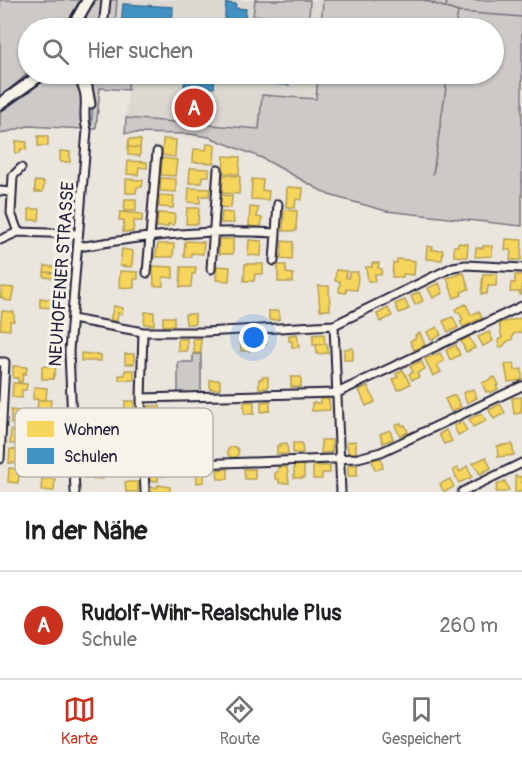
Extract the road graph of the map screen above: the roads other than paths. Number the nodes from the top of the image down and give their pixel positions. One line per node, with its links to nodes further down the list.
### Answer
1 (87, 0): 4 (main road)
2 (93, 0): 5 (main road)
3 (106, 0): 6 (street)
4 (77, 18)
5 (84, 18)
6 (104, 18)
7 (22, 84): 11 (main road)
8 (28, 84): 11 (main road)
9 (81, 84): 12 (street, NEUHOFENER STRASSE)
10 (87, 84): 12 (street, NEUHOFENER STRASSE)
11 (0, 104)
12 (87, 130): 22 (street, NEUHOFENER STRASSE)
13 (157, 152): 23 (street)
14 (21, 168): 17 (street)
15 (218, 169): 19 (street)
16 (0, 191): 17 (street)
17 (11, 192): 20 (street)
18 (278, 204): 21 (street)
19 (213, 231): 21 (street); 23 (street); 28 (street)
20 (18, 232): 22 (street); 24 (street)
21 (276, 233): 26 (street)
22 (78, 234): 25 (street, NEUHOFENER STRASSE)
23 (150, 236): 25 (street); 29 (street)
24 (0, 240)
25 (78, 245): 31 (street, NEUHOFENER STRASSE)
26 (274, 261)
27 (522, 268): 32 (street)
28 (211, 269)
29 (147, 273)
30 (522, 306): 37 (street)
31 (72, 319): 33 (street); 39 (street, NEUHOFENER STRASSE)
32 (334, 325): 33 (street); 37 (street)
33 (143, 332): 38 (street)
34 (2, 362): 35 (street)
35 (2, 373): 41 (street)
36 (522, 386): 43 (street)
37 (337, 393): 38 (street); 43 (street)
38 (141, 398): 40 (street)
39 (71, 408)
40 (141, 408)
41 (1, 423): 42 (street)
42 (0, 459)
43 (340, 459): 44 (street); 50 (street)
44 (213, 464)
45 (522, 464): 51 (street)
46 (74, 477): 48 (street, NEUHOFENER STRASSE)
47 (144, 477): 49 (street)
48 (75, 492)
49 (145, 492)
50 (341, 492)
51 (462, 492)

